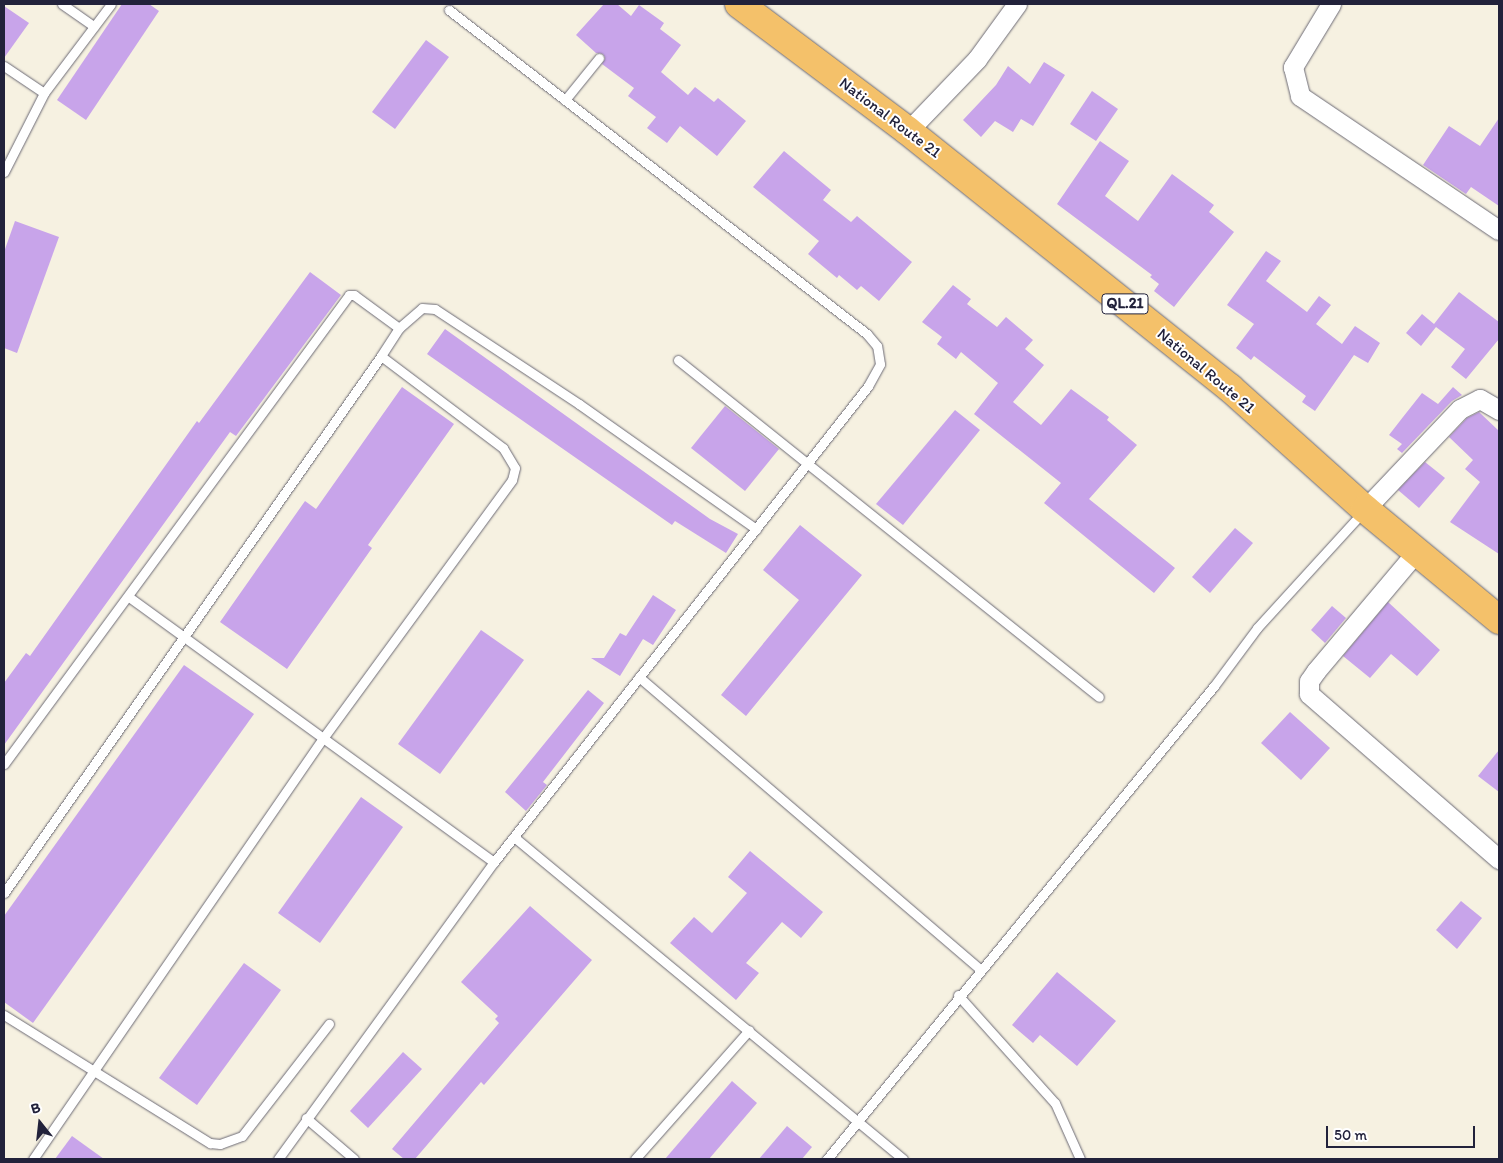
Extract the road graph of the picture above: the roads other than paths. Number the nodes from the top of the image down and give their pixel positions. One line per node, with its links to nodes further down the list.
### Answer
1 (62, 4): 7 (lane)
2 (110, 4): 7 (lane)
3 (1017, 4): 12 (street)
4 (1330, 4): 14 (street)
5 (752, 9): 12 (highway, National Route 21 / QL.21)
6 (449, 10): 11 (lane)
7 (94, 26): 10 (lane)
8 (599, 58): 11 (lane)
9 (4, 66): 10 (lane)
10 (44, 93): 13 (lane)
11 (565, 100): 19 (lane)
12 (908, 131): 20 (highway, National Route 21 / QL.21)
13 (4, 172)
14 (1499, 230)
15 (399, 328): 16 (lane); 21 (lane); 23 (lane)
16 (381, 356): 25 (lane); 28 (lane)
17 (678, 360): 19 (lane)
18 (1499, 410): 20 (street)
19 (808, 460): 21 (lane); 27 (lane)
20 (1365, 510): 22 (highway, National Route 21 / QL.21); 34 (lane)
21 (756, 529): 26 (lane)
22 (1417, 551): 24 (highway, National Route 21 / QL.21); 31 (street)
23 (129, 597): 25 (lane); 29 (lane)
24 (1499, 620)
25 (185, 637): 28 (lane); 33 (lane)
26 (639, 677): 30 (lane); 34 (lane)
27 (1099, 696)
28 (323, 738): 32 (lane); 39 (lane)
29 (4, 764)
30 (514, 837): 32 (lane); 38 (lane)
31 (1499, 859)
32 (494, 862): 40 (lane)
33 (4, 893)
34 (980, 969): 35 (lane)
35 (958, 995): 41 (lane); 48 (lane)
36 (4, 1016): 39 (lane)
37 (329, 1024): 39 (lane)
38 (748, 1030): 41 (lane); 45 (lane)
39 (94, 1070): 42 (lane)
40 (306, 1118): 43 (lane); 44 (lane)
41 (858, 1120): 46 (lane); 47 (lane)
42 (32, 1159)
43 (278, 1159)
44 (354, 1159)
45 (635, 1159)
46 (826, 1159)
47 (903, 1159)
48 (1080, 1159)

